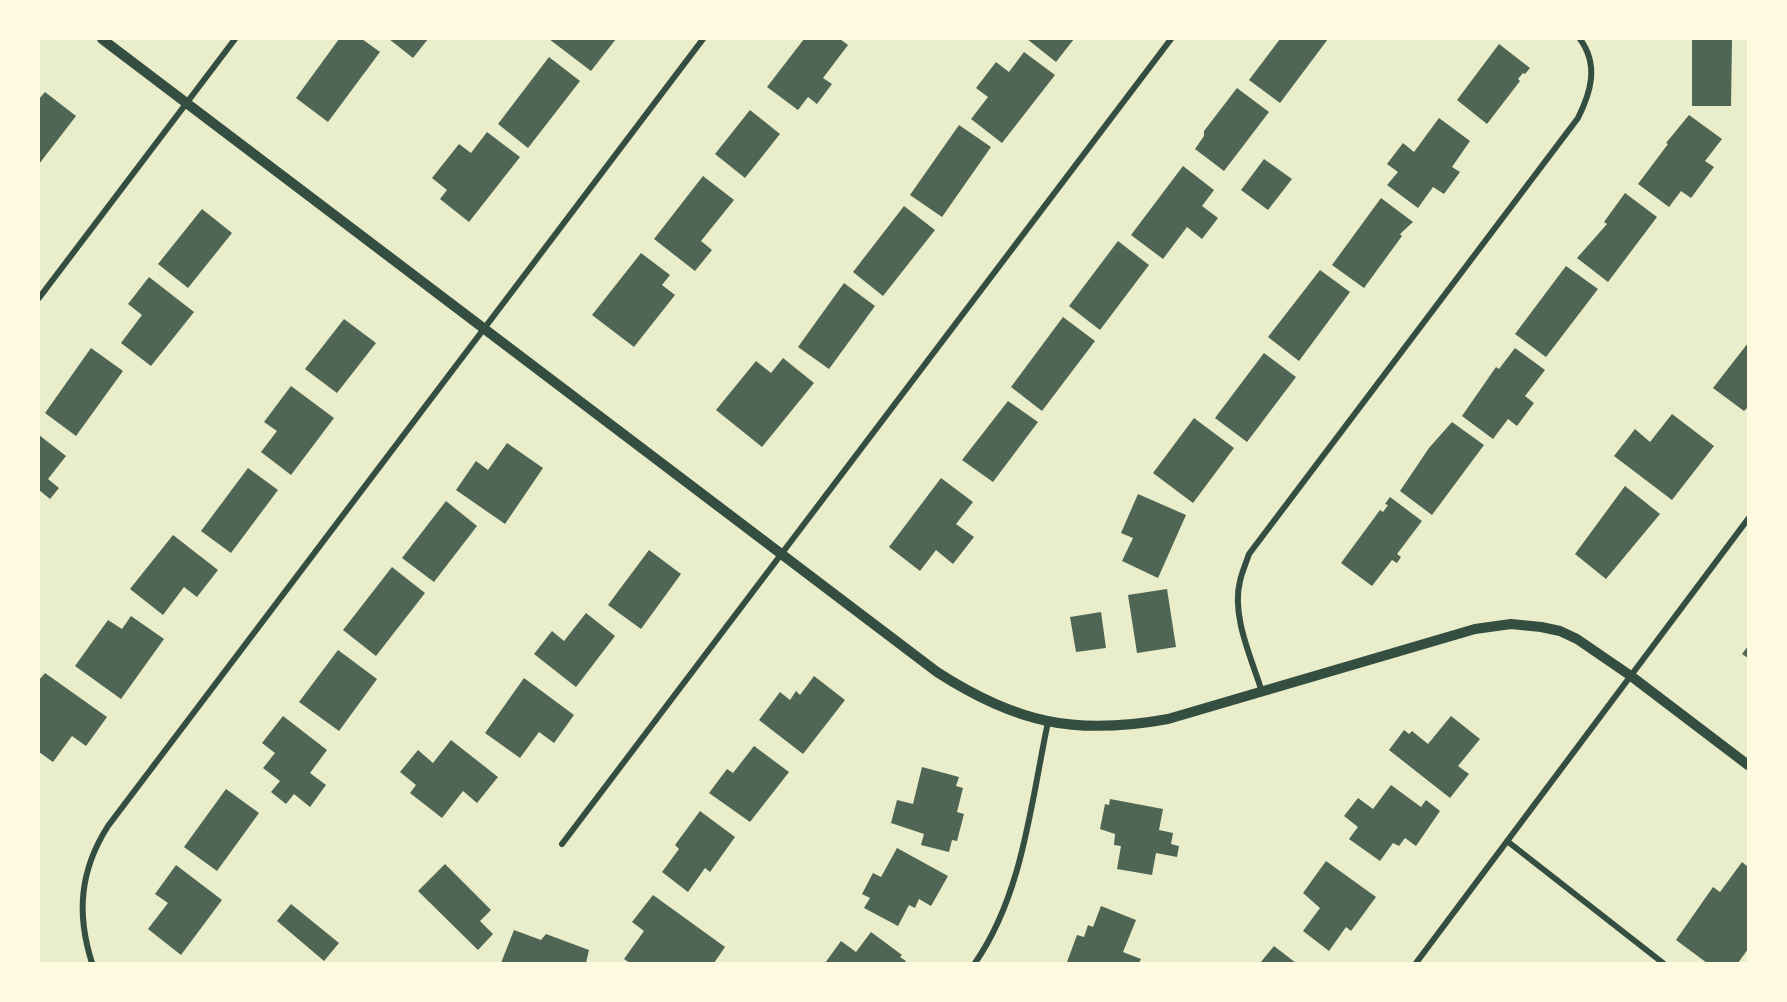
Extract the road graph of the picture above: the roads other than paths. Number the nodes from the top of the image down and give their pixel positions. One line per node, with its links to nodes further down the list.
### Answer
1 (102, 39): 6 (street)
2 (235, 39): 6 (street)
3 (703, 39): 8 (street)
4 (1171, 39): 10 (street)
5 (1580, 39): 12 (street)
6 (186, 103): 7 (street); 8 (street)
7 (39, 298)
8 (484, 329): 10 (street); 17 (street)
9 (1748, 519): 11 (street)
10 (781, 554): 13 (street); 16 (street)
11 (1631, 676): 12 (street); 14 (street); 15 (street)
12 (1262, 692): 13 (street)
13 (1048, 722): 18 (street)
14 (1748, 765)
15 (1507, 841): 19 (street); 20 (street)
16 (562, 844)
17 (92, 963)
18 (975, 963)
19 (1416, 963)
20 (1663, 963)

